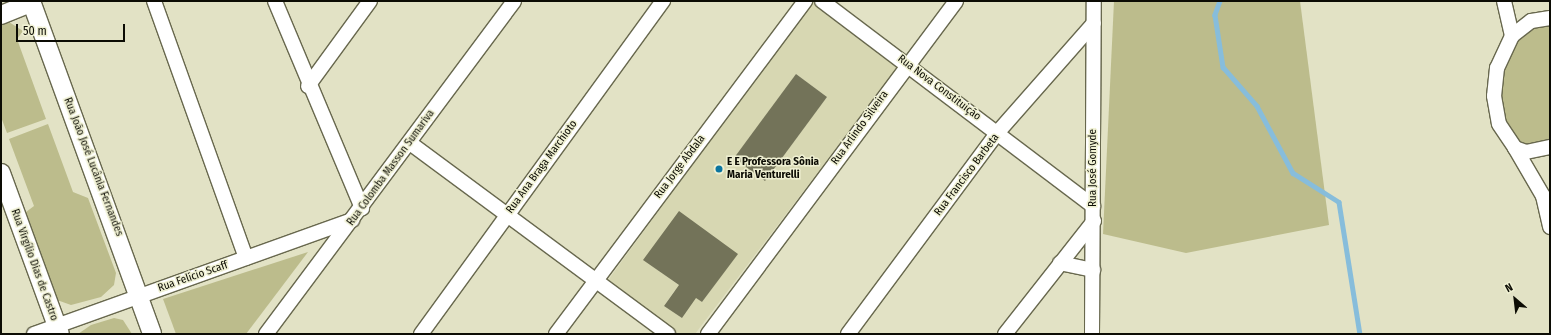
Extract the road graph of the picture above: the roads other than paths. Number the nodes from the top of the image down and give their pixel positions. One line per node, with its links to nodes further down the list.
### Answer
1 (154, 1): 29 (street)
2 (275, 1): 17 (street)
3 (370, 1): 17 (street)
4 (514, 1): 19 (street, Rua Colomba Masson Sumariva)
5 (663, 1): 25 (street, Rua Ana Braga Marchioto)
6 (805, 1): 32 (street, Rua Jorge Abdala)
7 (822, 1): 16 (street, Rua Nova Constituição)
8 (956, 1): 16 (street, Rua Arlindo Silveira)
9 (1094, 1): 14 (street, Rua José Gomyde)
10 (1504, 1): 15 (street)
11 (33, 2): 12 (main road); 33 (main road, Rua João José Lucânia Fernandes)
12 (1, 14)
13 (1550, 18): 15 (street)
14 (1094, 23): 18 (street, Rua Francisco Barbeta); 23 (street, Rua José Gomyde)
15 (1512, 36): 21 (street)
16 (907, 64): 18 (street, Rua Nova Constituição); 41 (street, Rua Arlindo Silveira)
17 (308, 86): 24 (street)
18 (998, 132): 23 (street, Rua Nova Constituição); 42 (street, Rua Francisco Barbeta)
19 (410, 143): 24 (street, Rua Colomba Masson Sumariva); 25 (street)
20 (1550, 147): 21 (street)
21 (1515, 148): 28 (street)
22 (1, 173): 34 (main road, Rua Virgílio Dias de Castro)
23 (1093, 206): 27 (street, Rua José Gomyde)
24 (362, 208): 26 (street, Rua Colomba Masson Sumariva)
25 (507, 215): 32 (street); 38 (street, Rua Ana Braga Marchioto)
26 (352, 220): 29 (street, Rua Felício Scaff); 37 (street, Rua Colomba Masson Sumariva)
27 (1094, 221): 30 (street); 31 (street, Rua José Gomyde)
28 (1550, 227)
29 (246, 258): 33 (street, Rua Felício Scaff)
30 (1060, 263): 31 (street); 43 (street)
31 (1093, 270): 44 (street, Rua José Gomyde)
32 (596, 280): 39 (street, Rua Jorge Abdala); 40 (street)
33 (141, 295): 34 (street, Rua Felício Scaff); 36 (main road, Rua João José Lucânia Fernandes)
34 (58, 330): 35 (street, Rua Felício Scaff)
35 (34, 334)
36 (152, 334)
37 (266, 334)
38 (421, 334)
39 (556, 334)
40 (668, 334)
41 (708, 334)
42 (848, 334)
43 (1005, 334)
44 (1092, 334)

